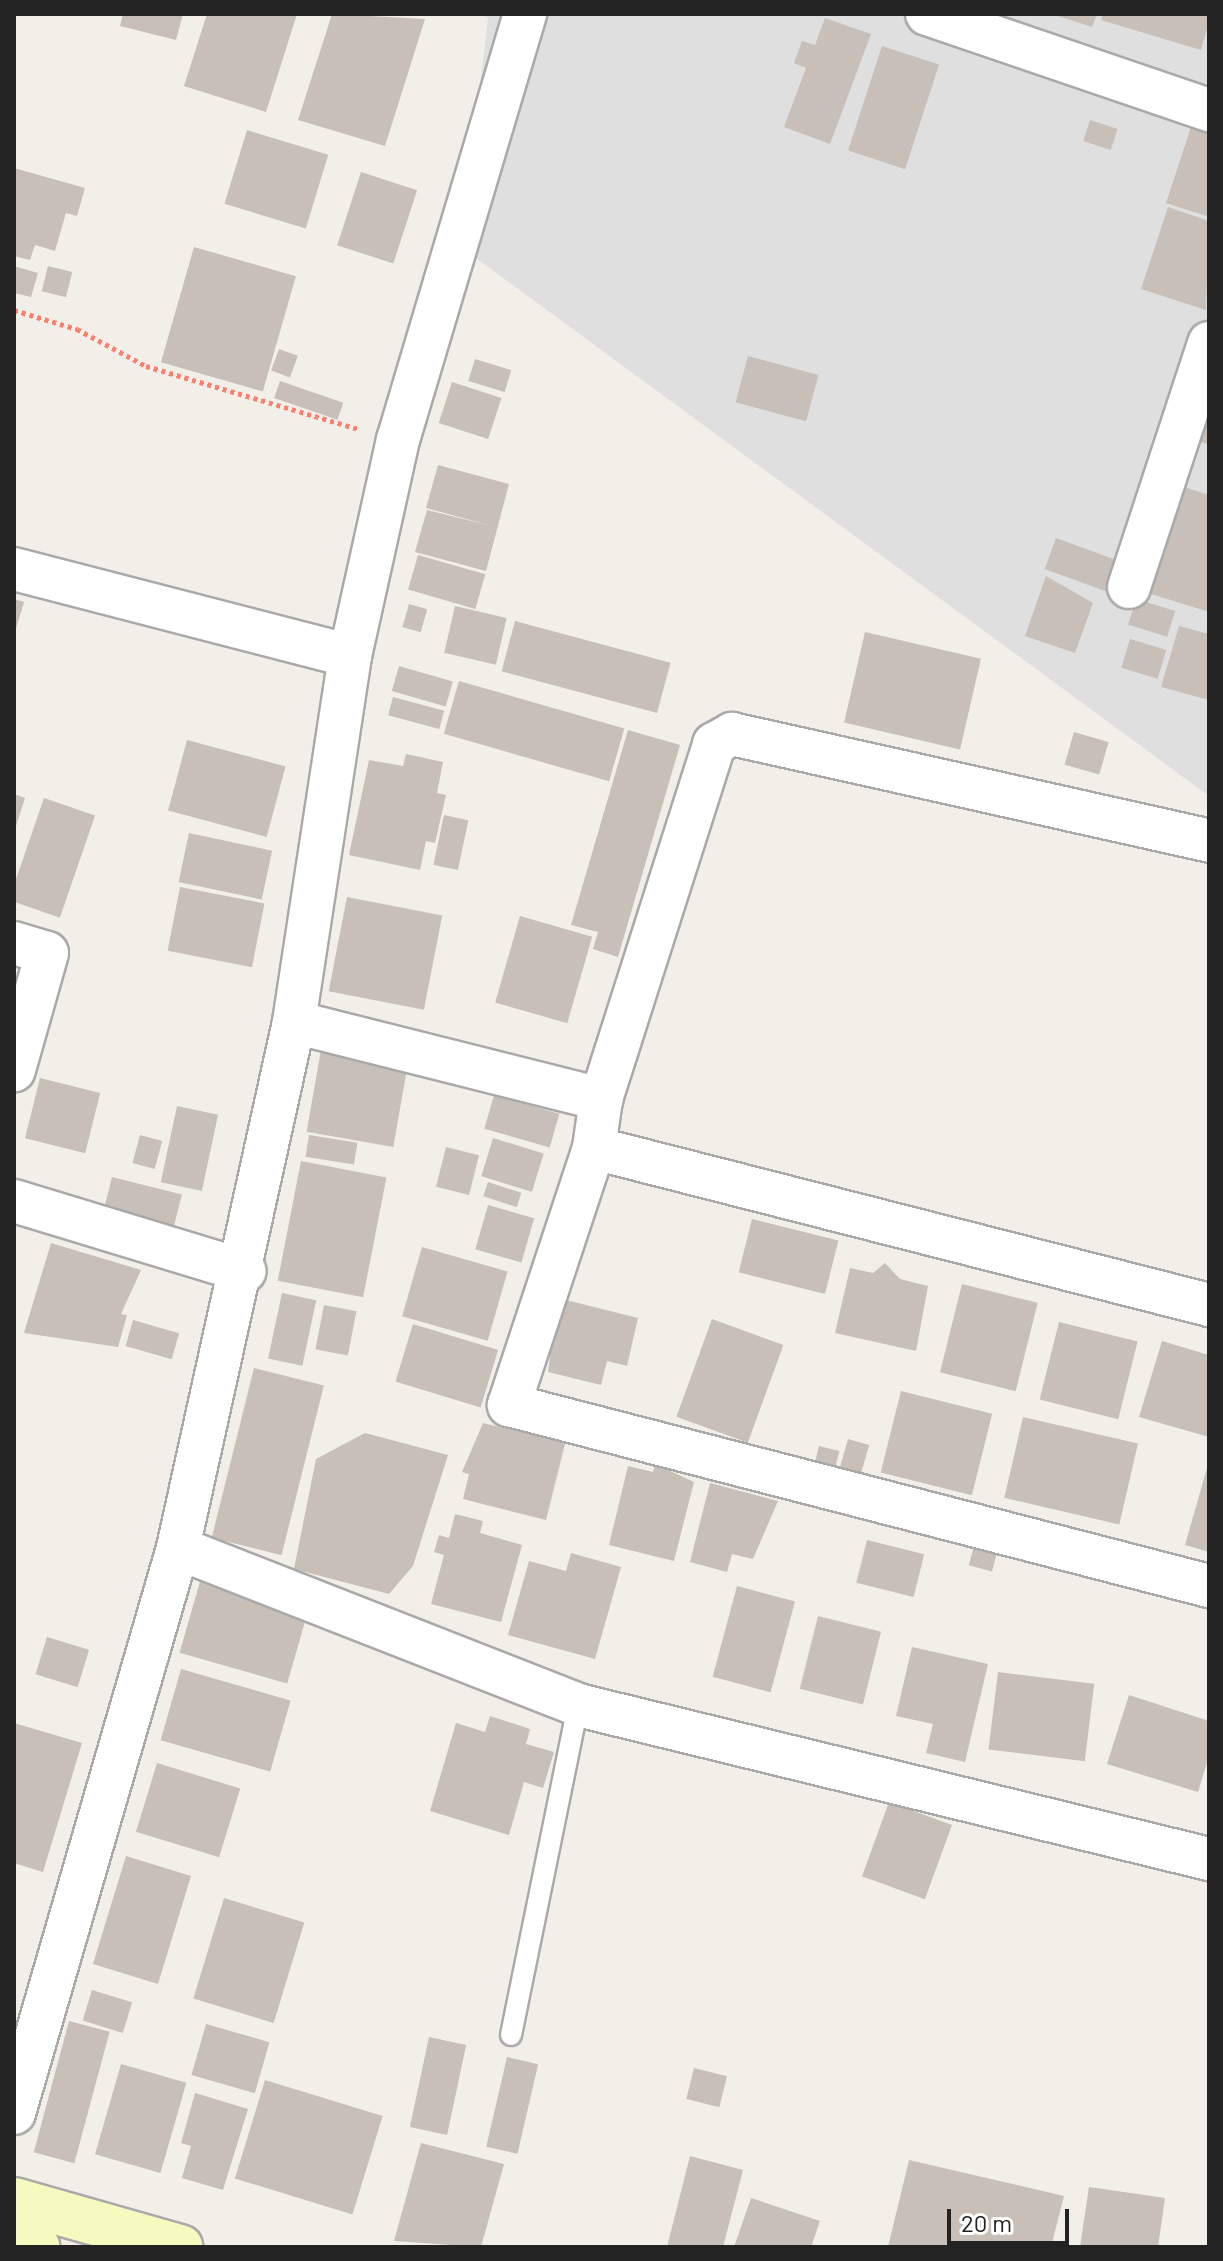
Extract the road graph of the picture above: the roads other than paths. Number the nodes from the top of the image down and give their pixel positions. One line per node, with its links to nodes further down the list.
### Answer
1 (927, 14): 3 (street)
2 (520, 15): 7 (street)
3 (1209, 110)
4 (1209, 343): 6 (street)
5 (14, 569): 7 (street)
6 (1129, 587)
7 (350, 656): 10 (street)
8 (1209, 841): 12 (street)
9 (14, 943): 11 (street)
10 (294, 1022): 12 (street); 15 (street)
11 (14, 1070)
12 (601, 1099): 13 (street)
13 (594, 1148): 16 (street); 18 (street)
14 (14, 1201): 15 (street)
15 (245, 1271): 17 (street)
16 (1209, 1305)
17 (178, 1548): 19 (street); 22 (street)
18 (1209, 1586)
19 (578, 1705): 20 (street); 21 (lane)
20 (1209, 1859)
21 (511, 2035)
22 (14, 2113)
23 (14, 2200): 26 (main road)
24 (14, 2242): 25 (main road)
25 (37, 2247)
26 (180, 2247)

